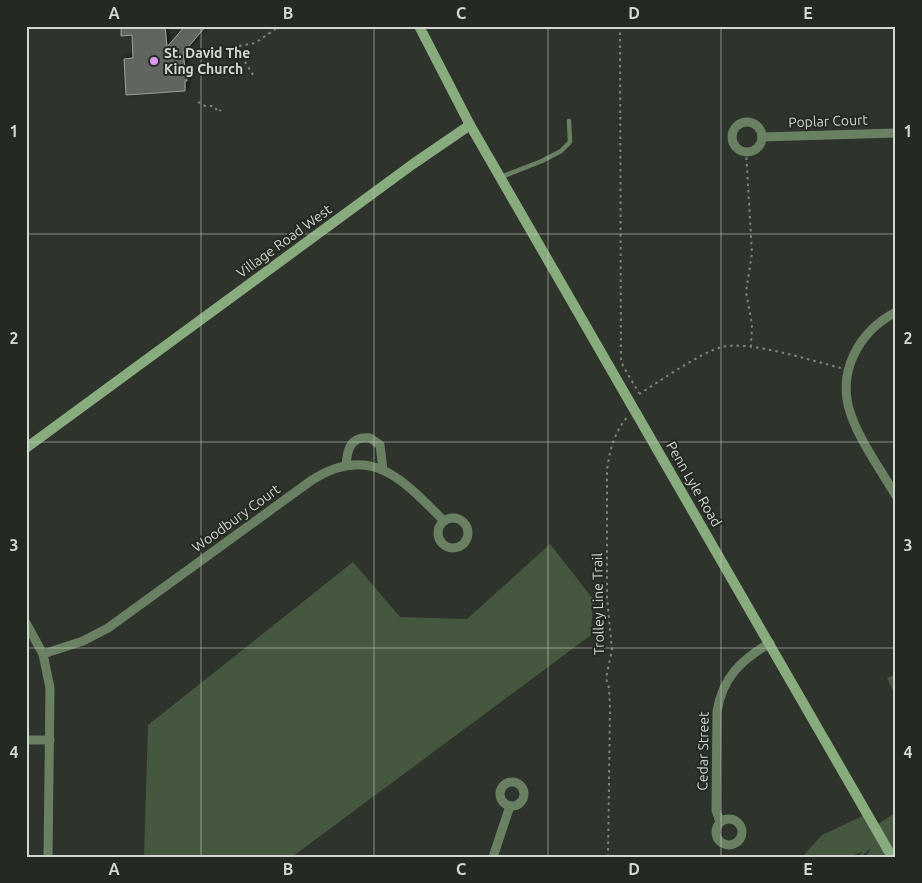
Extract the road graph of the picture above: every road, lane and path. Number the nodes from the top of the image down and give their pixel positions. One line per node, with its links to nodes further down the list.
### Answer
1 (280, 26): 4 (path)
2 (418, 26): 8 (street)
3 (620, 26): 14 (path)
4 (254, 75)
5 (198, 102): 6 (path)
6 (221, 110)
7 (569, 121): 12 (lane)
8 (470, 125): 12 (street, Penn Lyle Road); 17 (street, Village Road West)
9 (896, 133): 10 (street, Poplar Court)
10 (762, 137): 11 (street); 11 (street)
11 (746, 151): 14 (path)
12 (501, 177): 23 (street, Penn Lyle Road)
13 (896, 312): 15 (street)
14 (751, 347): 15 (path)
15 (849, 370): 20 (street)
16 (629, 415): 31 (path, Trolley Line Trail)
17 (26, 448)
18 (346, 466): 19 (street, Woodbury Court); 19 (street); 24 (street, Woodbury Court)
19 (383, 470): 21 (street, Woodbury Court)
20 (896, 496)
21 (444, 521)
22 (26, 623): 24 (street)
23 (770, 642): 28 (street, Cedar Street); 32 (street, Penn Lyle Road)
24 (43, 654): 26 (street)
25 (26, 740): 26 (street)
26 (50, 740): 29 (street)
27 (510, 806): 30 (street)
28 (720, 822)
29 (48, 857)
30 (492, 857)
31 (608, 857)
32 (892, 857)

